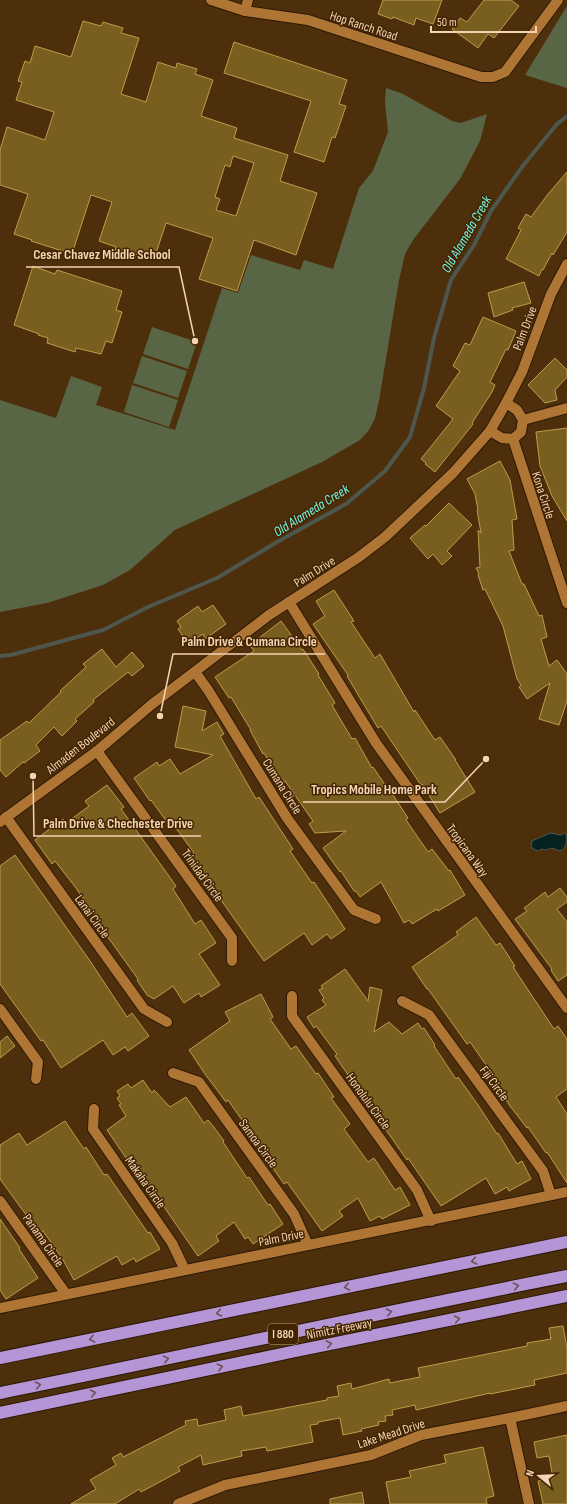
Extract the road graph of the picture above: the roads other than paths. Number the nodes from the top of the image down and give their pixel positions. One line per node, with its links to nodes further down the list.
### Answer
1 (211, 0): 4 (street, Hop Ranch Road)
2 (248, 0): 4 (street)
3 (558, 0): 4 (street, Hop Ranch Road)
4 (245, 11)
5 (567, 264): 6 (street, Palm Drive)
6 (506, 403): 8 (street); 9 (street, Palm Drive)
7 (567, 408): 8 (street)
8 (523, 420): 10 (street)
9 (490, 431): 10 (street); 11 (street, Palm Drive)
10 (513, 439): 12 (street, Kona Circle)
11 (289, 602): 13 (street, Palm Drive); 21 (street, Tropicana Way)
12 (567, 604)
13 (195, 672): 14 (street, Palm Drive); 17 (street, Cumana Circle)
14 (138, 716): 15 (street, Almaden Boulevard)
15 (97, 751): 16 (street, Almaden Boulevard); 18 (street, Trinidad Circle)
16 (3, 820): 23 (street, Lanai Circle)
17 (376, 919)
18 (232, 961)
19 (292, 996): 30 (street, Honolulu Circle)
20 (402, 1002): 28 (street, Fiji Circle)
21 (567, 1008)
22 (0, 1009): 25 (street)
23 (167, 1022)
24 (173, 1073): 32 (street, Samoa Circle)
25 (36, 1079)
26 (94, 1108): 33 (street, Makaha Circle)
27 (567, 1192): 28 (street, Palm Drive)
28 (551, 1195): 30 (street, Palm Drive)
29 (0, 1201): 35 (street, Panama Circle)
30 (431, 1221): 32 (street, Palm Drive)
31 (567, 1242): 38 (highway, one-way to 38)
32 (308, 1245): 33 (street, Palm Drive)
33 (185, 1270): 35 (street, Palm Drive)
34 (567, 1276): 39 (highway, I 880, one-way to 34)
35 (66, 1294): 37 (street, Palm Drive)
36 (567, 1296): 41 (highway, Nimitz Freeway / I 880, one-way to 36)
37 (0, 1308)
38 (0, 1358)
39 (0, 1393)
40 (567, 1406): 42 (street, Lake Mead Drive)
41 (0, 1413)
42 (510, 1418): 43 (street, Lake Mead Drive); 44 (street)
43 (178, 1504)
44 (529, 1504)

